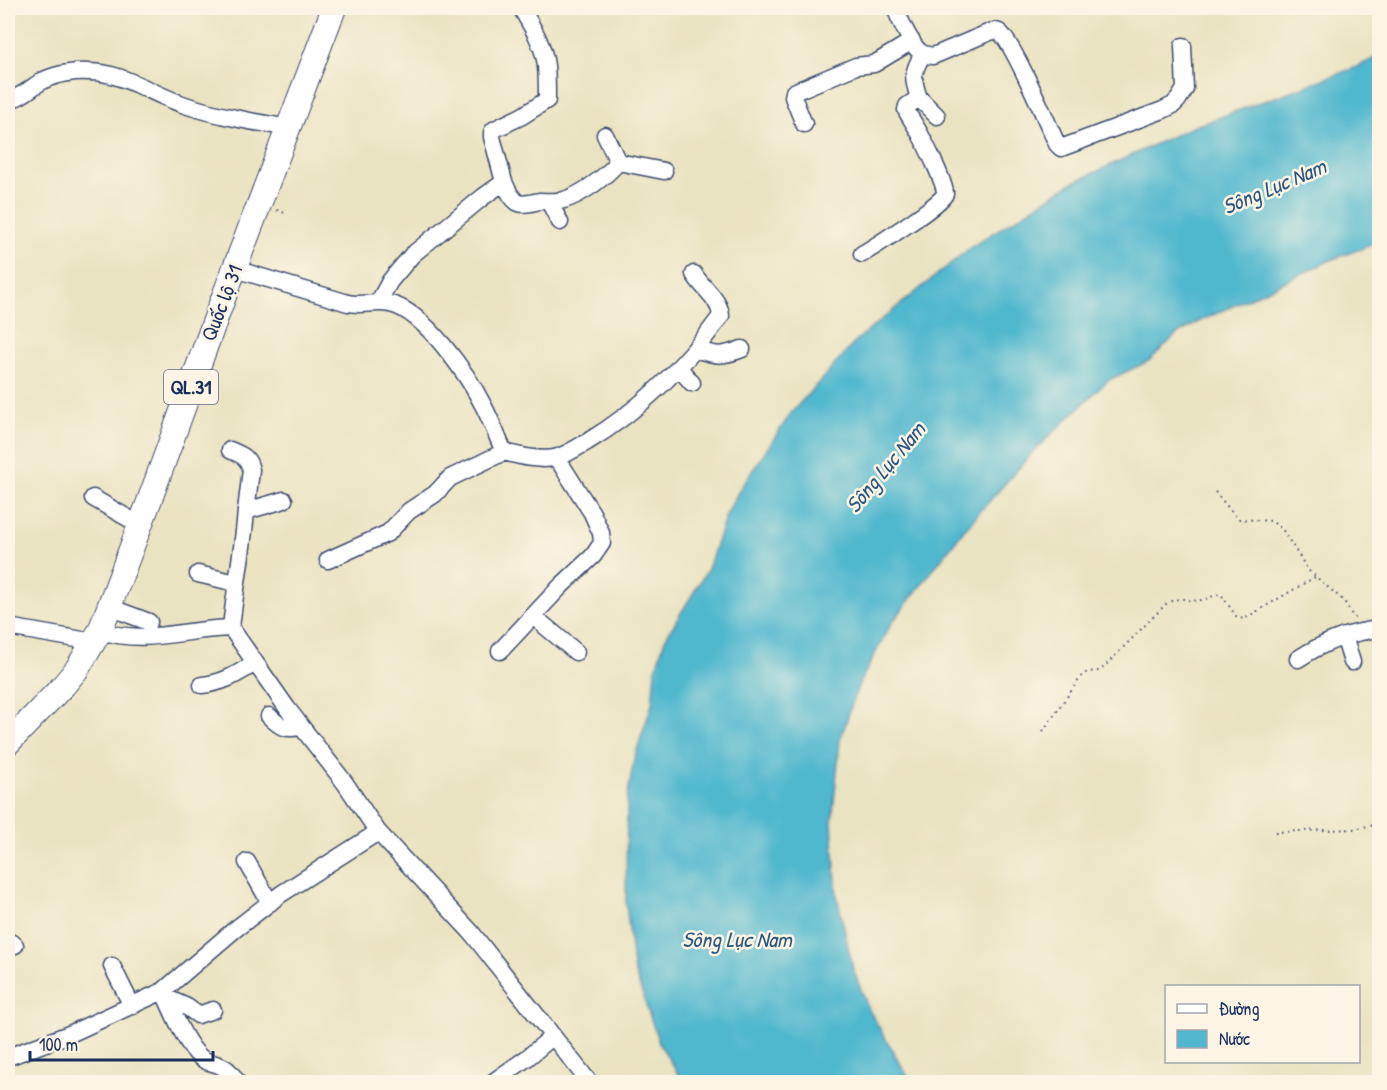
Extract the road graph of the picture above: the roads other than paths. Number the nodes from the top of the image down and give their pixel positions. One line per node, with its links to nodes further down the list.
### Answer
1 (334, 8): 11 (highway, Quốc lộ 31 / QL.31)
2 (520, 8): 15 (street)
3 (895, 8): 4 (street)
4 (912, 41): 6 (street); 10 (street)
5 (1183, 46): 6 (street)
6 (923, 54): 7 (street)
7 (919, 98): 9 (street); 18 (street)
8 (8, 99): 11 (street)
9 (937, 116)
10 (804, 124)
11 (289, 128): 19 (highway, Quốc lộ 31 / QL.31)
12 (605, 135): 13 (street)
13 (618, 162): 14 (street); 16 (street)
14 (664, 171)
15 (504, 182): 16 (street); 21 (street)
16 (549, 202): 17 (street)
17 (560, 222)
18 (862, 254)
19 (235, 269): 21 (street); 32 (highway, Quốc lộ 31 / QL.31)
20 (693, 274): 22 (street)
21 (378, 303): 27 (street)
22 (695, 349): 23 (street); 24 (street)
23 (742, 349)
24 (679, 368): 25 (street); 28 (street)
25 (692, 383)
26 (230, 450): 31 (street)
27 (504, 452): 28 (street); 33 (street)
28 (557, 458): 37 (street)
29 (93, 498): 32 (street)
30 (284, 500): 31 (street)
31 (246, 510): 35 (street)
32 (140, 525): 36 (highway, Quốc lộ 31 / QL.31)
33 (328, 560)
34 (198, 574): 35 (street)
35 (236, 583): 40 (street)
36 (109, 607): 38 (street); 42 (highway, Quốc lộ 31 / QL.31)
37 (533, 616): 44 (street); 45 (street)
38 (149, 622)
39 (8, 627): 42 (street)
40 (231, 628): 42 (street); 47 (street)
41 (1378, 629): 43 (street)
42 (97, 636): 52 (highway, Quốc lộ 31 / QL.31)
43 (1344, 636): 46 (street); 48 (street)
44 (500, 651)
45 (576, 652)
46 (1298, 659)
47 (255, 663): 49 (street); 51 (street)
48 (1352, 663)
49 (202, 685)
50 (269, 716): 51 (street)
51 (301, 727): 53 (street)
52 (8, 743)
53 (378, 832): 55 (street); 60 (street)
54 (247, 862): 55 (street)
55 (270, 903): 57 (street)
56 (112, 966): 58 (street)
57 (165, 995): 58 (street); 59 (street); 62 (street)
58 (132, 1006): 61 (street)
59 (213, 1010)
60 (552, 1037): 63 (street); 64 (street)
61 (8, 1057)
62 (237, 1083)
63 (493, 1083)
64 (589, 1083)

